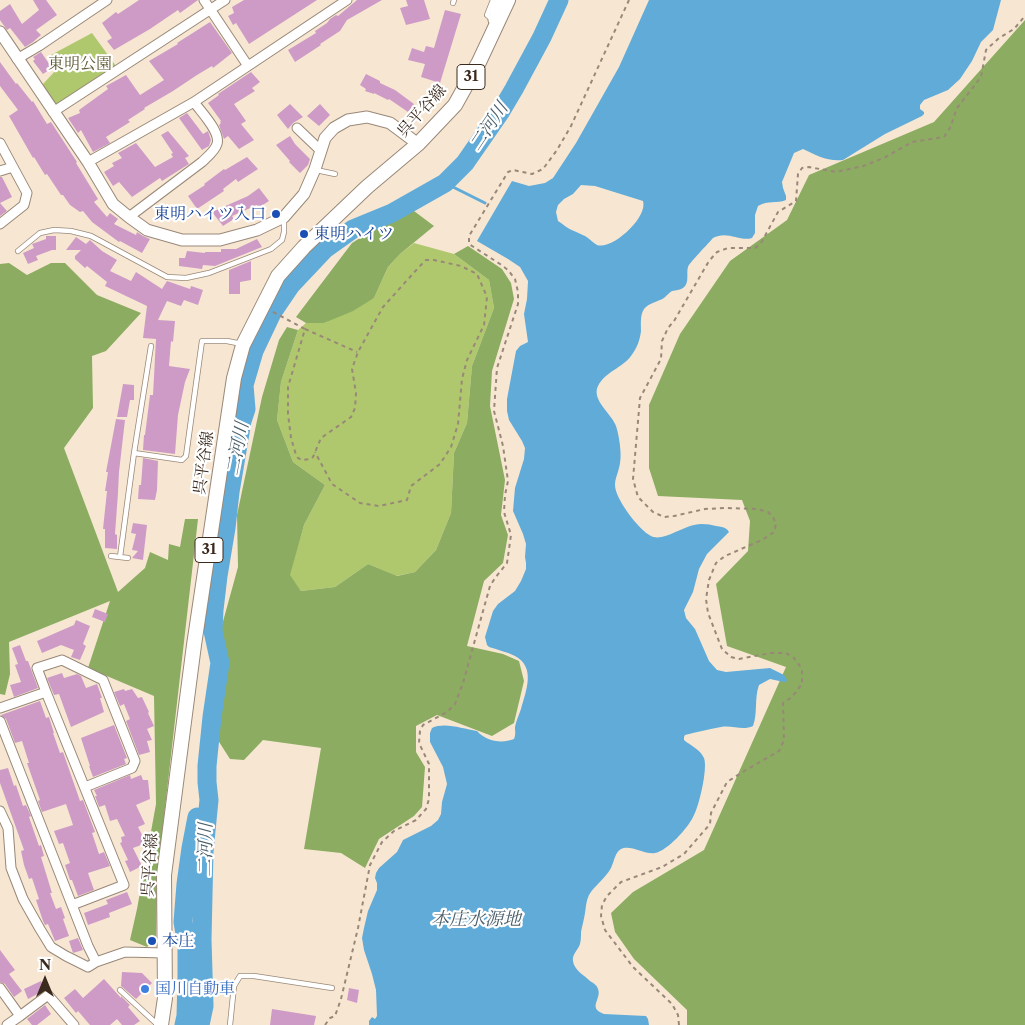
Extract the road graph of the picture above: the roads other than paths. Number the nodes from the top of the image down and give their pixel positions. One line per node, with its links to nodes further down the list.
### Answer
1 (107, 0): 11 (street)
2 (204, 0): 8 (street)
3 (225, 0): 8 (street)
4 (347, 0): 12 (street)
5 (493, 0): 9 (lane)
6 (500, 0): 9 (street)
7 (508, 0): 9 (main road, 呉平谷線 / 31)
8 (211, 10): 12 (street); 14 (street)
9 (495, 22): 17 (main road, 呉平谷線 / 31)
10 (0, 32): 11 (street)
11 (17, 59): 14 (street)
12 (248, 66): 13 (street)
13 (194, 102): 19 (street); 24 (street)
14 (53, 112): 19 (street)
15 (297, 128): 18 (street)
16 (0, 143): 20 (street)
17 (418, 144): 18 (street); 28 (main road, 呉平谷線 / 31)
18 (320, 150): 21 (street)
19 (88, 162): 24 (street)
20 (13, 167): 22 (street); 26 (street)
21 (315, 170): 23 (lane); 25 (street)
22 (0, 171)
23 (335, 174)
24 (129, 217): 25 (street)
25 (284, 217): 27 (lane)
26 (0, 224)
27 (18, 251)
28 (243, 344): 30 (lane); 40 (main road, 呉平谷線 / 31)
29 (151, 346): 30 (lane)
30 (134, 453): 32 (lane)
31 (111, 556): 32 (lane)
32 (120, 557): 33 (lane)
33 (128, 558)
34 (46, 692): 35 (street); 37 (street); 37 (street)
35 (0, 708)
36 (0, 721): 39 (street)
37 (85, 787): 39 (street)
38 (0, 811): 41 (street)
39 (72, 905): 41 (street)
40 (164, 953): 41 (street); 48 (main road, 呉平谷線 / 31)
41 (96, 962)
42 (0, 988): 45 (street)
43 (332, 988): 49 (lane)
44 (120, 990): 48 (lane)
45 (20, 1016): 46 (street); 47 (street)
46 (7, 1025)
47 (74, 1025)
48 (159, 1025)
49 (230, 1025)

